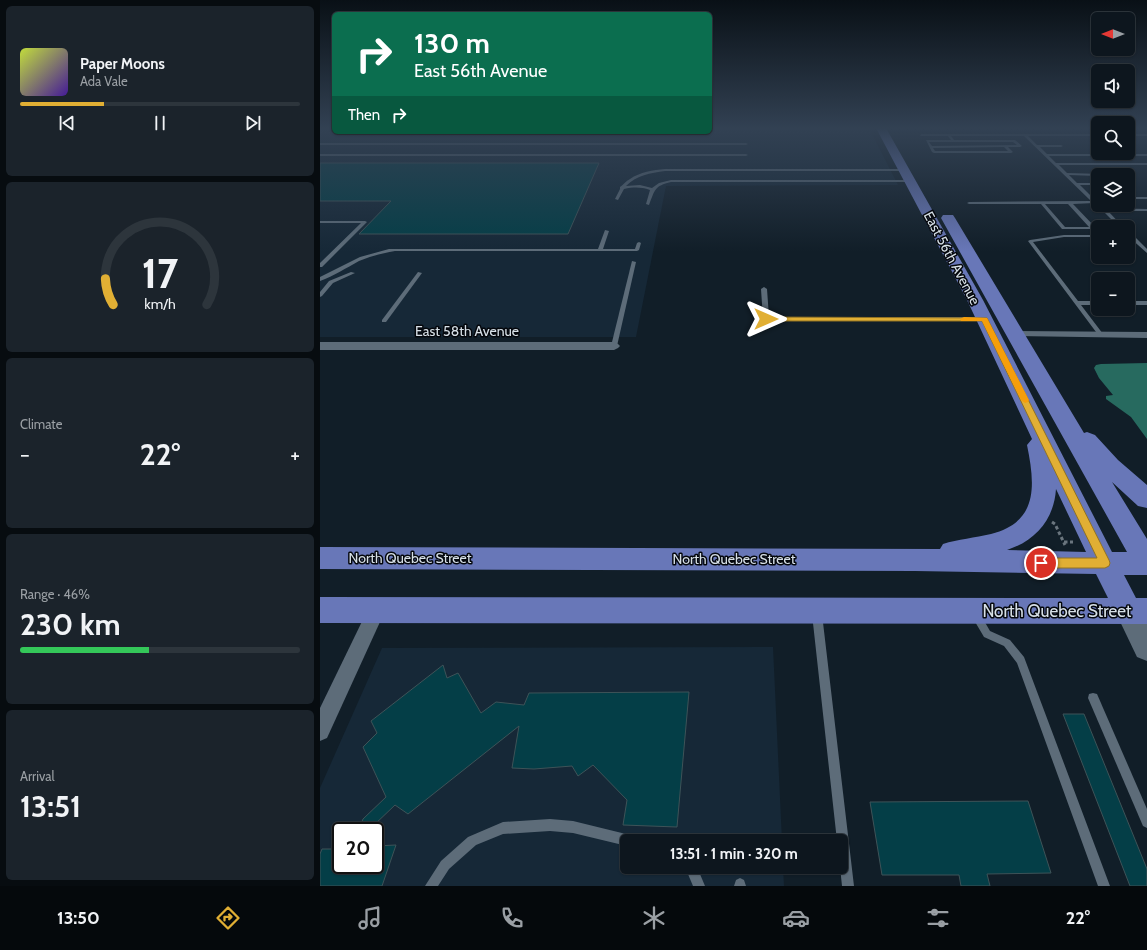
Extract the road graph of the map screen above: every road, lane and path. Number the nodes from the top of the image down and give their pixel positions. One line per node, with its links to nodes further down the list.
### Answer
1 (773, 169): 5 (lane)
2 (874, 169): 8 (lane)
3 (911, 169): 45 (main road, East 56th Avenue)
4 (1061, 169): 6 (lane)
5 (746, 170): 8 (lane); 11 (lane)
6 (1066, 174): 7 (lane); 9 (lane)
7 (1091, 175)
8 (747, 181): 12 (lane)
9 (1076, 184): 10 (lane); 13 (lane)
10 (1091, 184)
11 (621, 188): 12 (lane); 16 (lane)
12 (651, 189): 21 (lane)
13 (1091, 198)
14 (1135, 198): 15 (lane)
15 (1147, 198)
16 (617, 199)
17 (1069, 202): 18 (lane); 20 (lane); 20 (lane)
18 (1091, 202)
19 (969, 203): 20 (lane)
20 (1042, 203)
21 (648, 204)
22 (942, 207): 47 (main road, East 56th Avenue)
23 (1135, 210): 24 (lane)
24 (1147, 210)
25 (1106, 212): 26 (lane)
26 (1114, 220)
27 (320, 222): 35 (lane)
28 (607, 231): 32 (lane)
29 (1091, 236): 41 (lane)
30 (1135, 241): 33 (lane)
31 (639, 243): 32 (lane)
32 (600, 250): 38 (lane)
33 (1147, 252)
34 (634, 262): 51 (lane)
35 (320, 266)
36 (353, 273): 40 (lane)
37 (420, 273): 46 (lane)
38 (320, 279)
39 (764, 289): 45 (lane)
40 (320, 295)
41 (1077, 303): 42 (lane); 48 (lane)
42 (1091, 303)
43 (1135, 303): 44 (lane)
44 (1147, 303)
45 (984, 319): 53 (main road, East 56th Avenue)
46 (384, 321)
47 (1015, 334): 48 (street); 52 (main road, East 56th Avenue)
48 (1101, 334): 49 (street)
49 (1147, 334)
50 (320, 346): 51 (street, East 58th Avenue)
51 (614, 346)
52 (1060, 412): 54 (main road); 60 (main road, East 56th Avenue)
53 (1031, 413): 58 (main road); 59 (main road, East 56th Avenue)
54 (1147, 499)
55 (1050, 521): 56 (path)
56 (1067, 549)
57 (320, 558): 58 (main road, North Quebec Street)
58 (874, 560): 59 (main road, North Quebec Street)
59 (1105, 563): 60 (main road, North Quebec Street); 65 (main road, East 56th Avenue)
60 (1147, 564)
61 (320, 610): 63 (main road, North Quebec Street)
62 (973, 610): 64 (main road, North Quebec Street); 65 (main road, North Quebec Street); 76 (lane)
63 (376, 611): 64 (main road, North Quebec Street); 68 (street)
64 (817, 611): 75 (lane)
65 (1138, 611): 66 (main road, East 56th Avenue)
66 (1147, 648)
67 (1093, 698): 70 (lane)
68 (325, 709): 69 (street)
69 (320, 731)
70 (1147, 822)
71 (620, 839): 73 (lane)
72 (694, 874): 74 (lane)
73 (431, 886)
74 (699, 886)
75 (848, 886)
76 (1104, 886)

